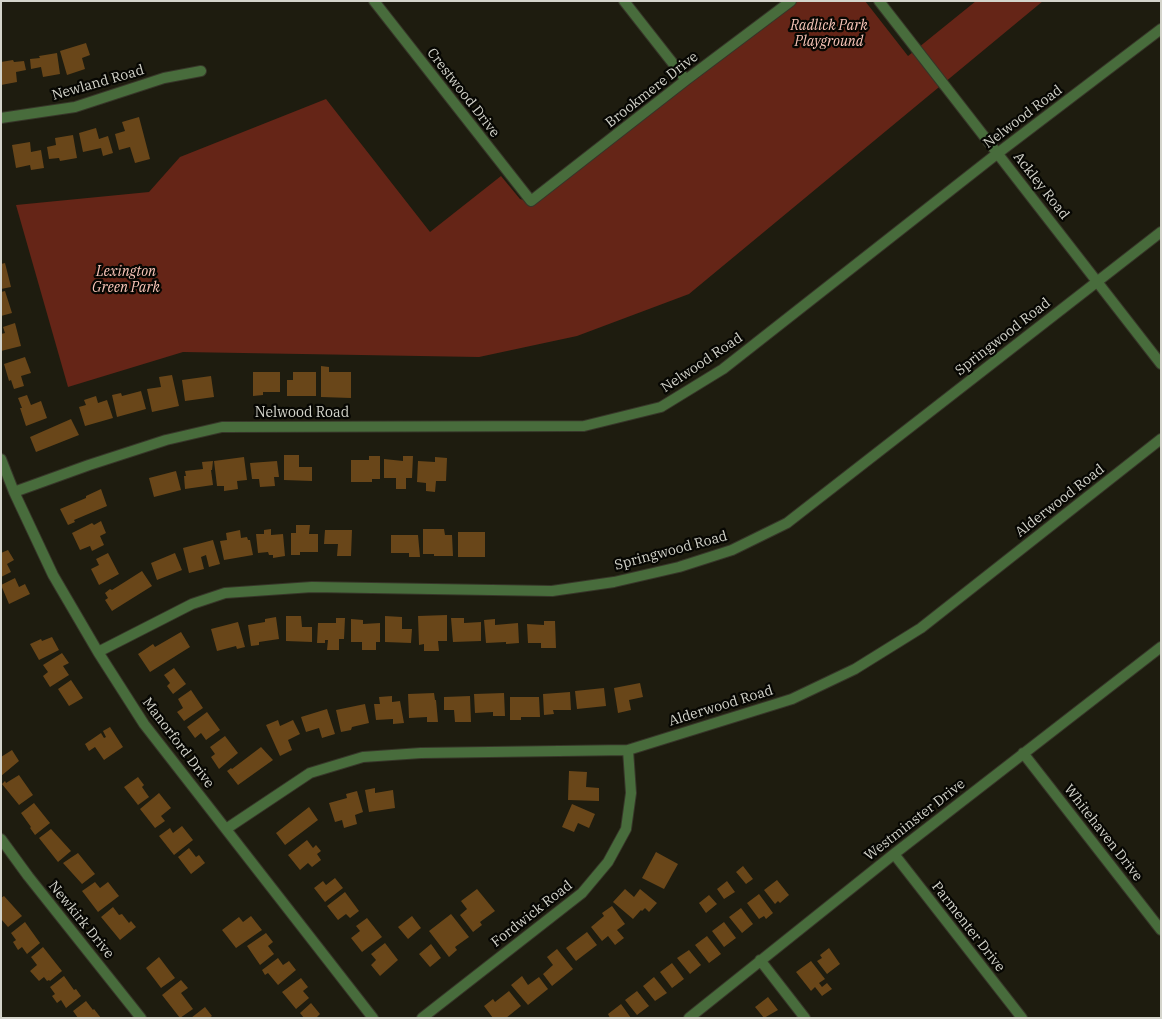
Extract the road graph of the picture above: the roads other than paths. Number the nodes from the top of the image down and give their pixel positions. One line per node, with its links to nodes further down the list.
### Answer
1 (374, 1): 10 (street, Crestwood Drive)
2 (624, 1): 7 (street)
3 (791, 1): 7 (street, Brookmere Drive)
4 (879, 1): 9 (street, Ackley Road)
5 (1161, 29): 9 (street, Nelwood Road)
6 (201, 71): 8 (street, Newland Road)
7 (686, 80): 10 (street, Brookmere Drive)
8 (1, 118)
9 (998, 153): 12 (street, Ackley Road); 16 (street, Nelwood Road)
10 (531, 201)
11 (1161, 232): 12 (street, Springwood Road)
12 (1097, 280): 13 (street, Ackley Road); 18 (street, Springwood Road)
13 (1161, 364)
14 (1161, 439): 19 (street, Alderwood Road)
15 (1, 459): 16 (street, Manorford Drive)
16 (14, 492): 18 (street, Manorford Drive)
17 (1160, 650): 20 (street, Westminster Drive)
18 (98, 652): 21 (street, Manorford Drive)
19 (628, 750): 21 (street, Alderwood Road); 28 (street, Fordwick Road)
20 (1023, 753): 23 (street, Westminster Drive); 24 (street, Whitehaven Drive)
21 (226, 829): 27 (street, Manorford Drive)
22 (1, 839): 26 (street, Newkirk Drive)
23 (894, 854): 25 (street, Westminster Drive); 31 (street, Parmenter Drive)
24 (1161, 930)
25 (760, 960): 29 (street, Westminster Drive); 30 (street)
26 (141, 1018)
27 (373, 1018)
28 (422, 1018)
29 (689, 1018)
30 (805, 1018)
31 (1022, 1018)

